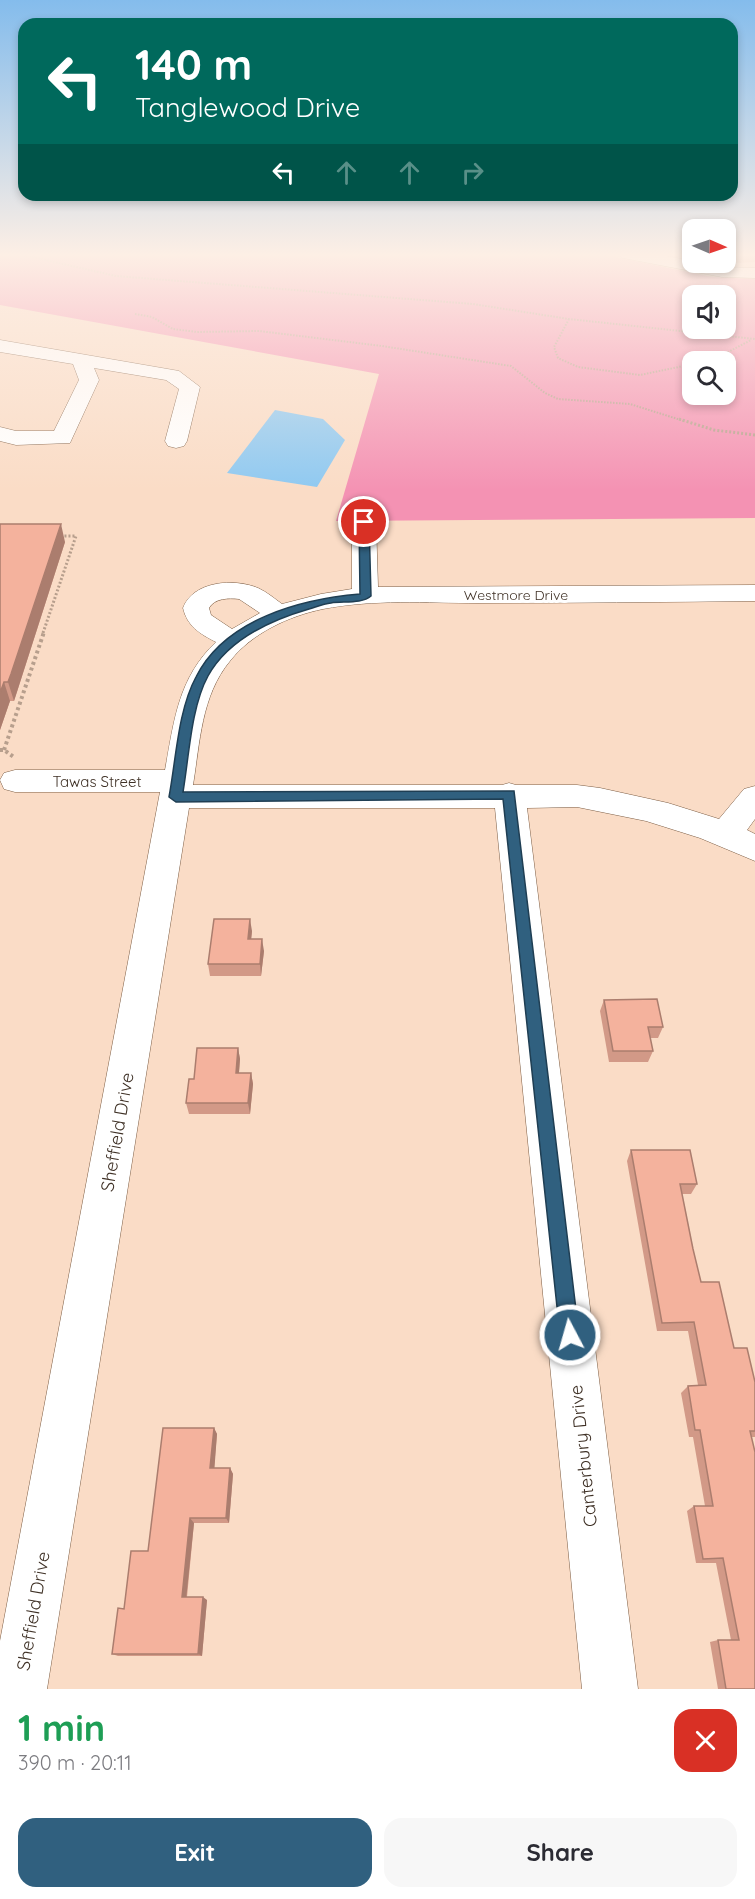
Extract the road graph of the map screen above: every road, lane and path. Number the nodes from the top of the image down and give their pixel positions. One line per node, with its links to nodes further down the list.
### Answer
1 (266, 332): 10 (path)
2 (562, 332): 8 (path)
3 (688, 332): 4 (path)
4 (754, 339): 6 (path)
5 (0, 346): 7 (street)
6 (731, 351)
7 (82, 361): 9 (street); 11 (street)
8 (682, 366)
9 (0, 434)
10 (755, 435)
11 (176, 441)
12 (364, 522): 15 (street)
13 (54, 536): 17 (path)
14 (755, 593): 15 (street, Westmore Drive)
15 (365, 596): 16 (street, Westmore Drive)
16 (279, 614): 19 (street, Sheffield Drive)
17 (2, 750): 18 (path)
18 (16, 771): 19 (street, Tawas Street)
19 (177, 789): 20 (street, Tawas Street); 24 (street, Sheffield Drive)
20 (509, 794): 22 (street, Tawas Street); 25 (street, Canterbury Drive)
21 (755, 797): 22 (street)
22 (725, 834): 23 (street, Tawas Street)
23 (755, 848)
24 (19, 1689)
25 (610, 1689)

